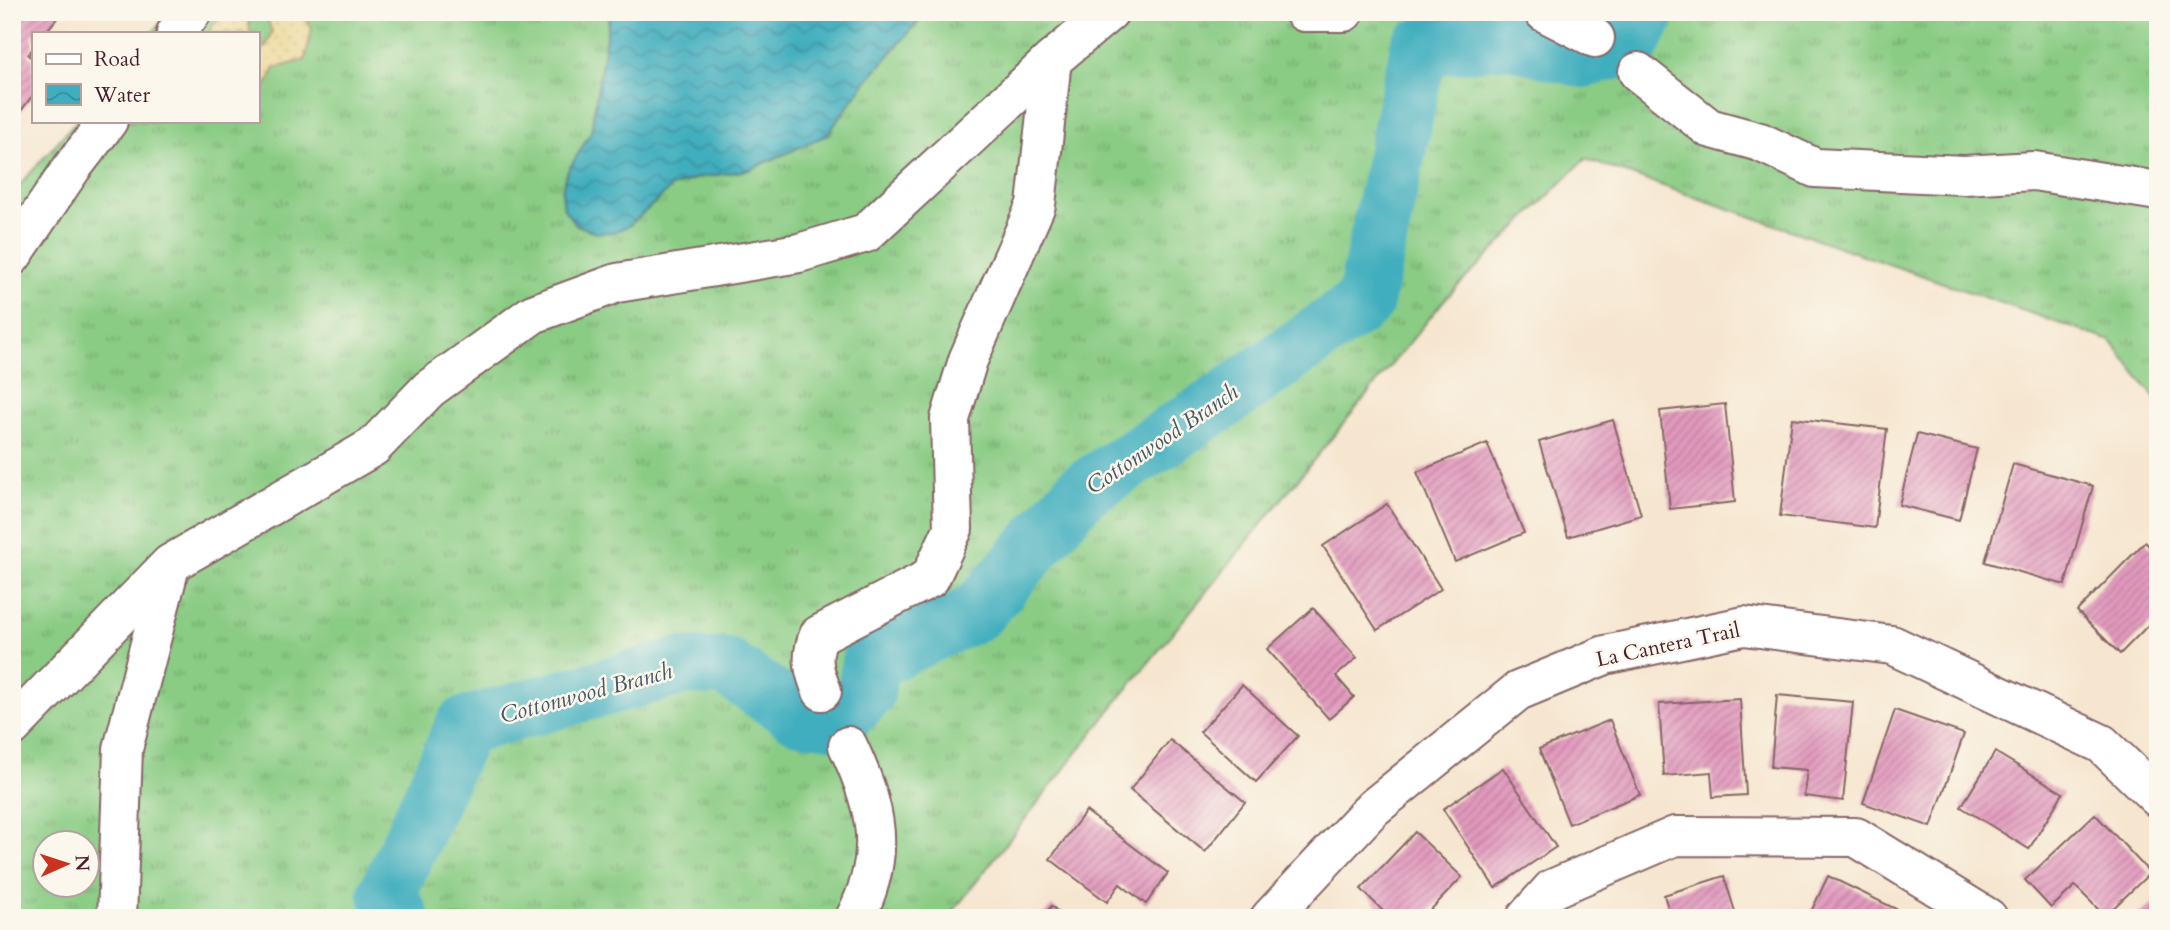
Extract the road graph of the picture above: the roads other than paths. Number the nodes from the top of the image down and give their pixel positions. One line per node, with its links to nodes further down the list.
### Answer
1 (192, 12): 6 (street)
2 (1109, 12): 8 (street)
3 (1304, 12): 4 (street)
4 (1344, 12)
5 (1544, 12): 7 (street)
6 (177, 32)
7 (1595, 38)
8 (1052, 60): 13 (street); 14 (street)
9 (1638, 72): 11 (street)
10 (107, 122): 12 (street)
11 (2158, 191)
12 (12, 256)
13 (170, 564): 15 (street); 18 (street)
14 (822, 691)
15 (12, 727)
16 (848, 746): 19 (street)
17 (2158, 798): 20 (street, La Cantera Trail)
18 (117, 918)
19 (855, 918)
20 (1270, 918)
21 (1526, 918): 22 (street)
22 (1987, 918)

